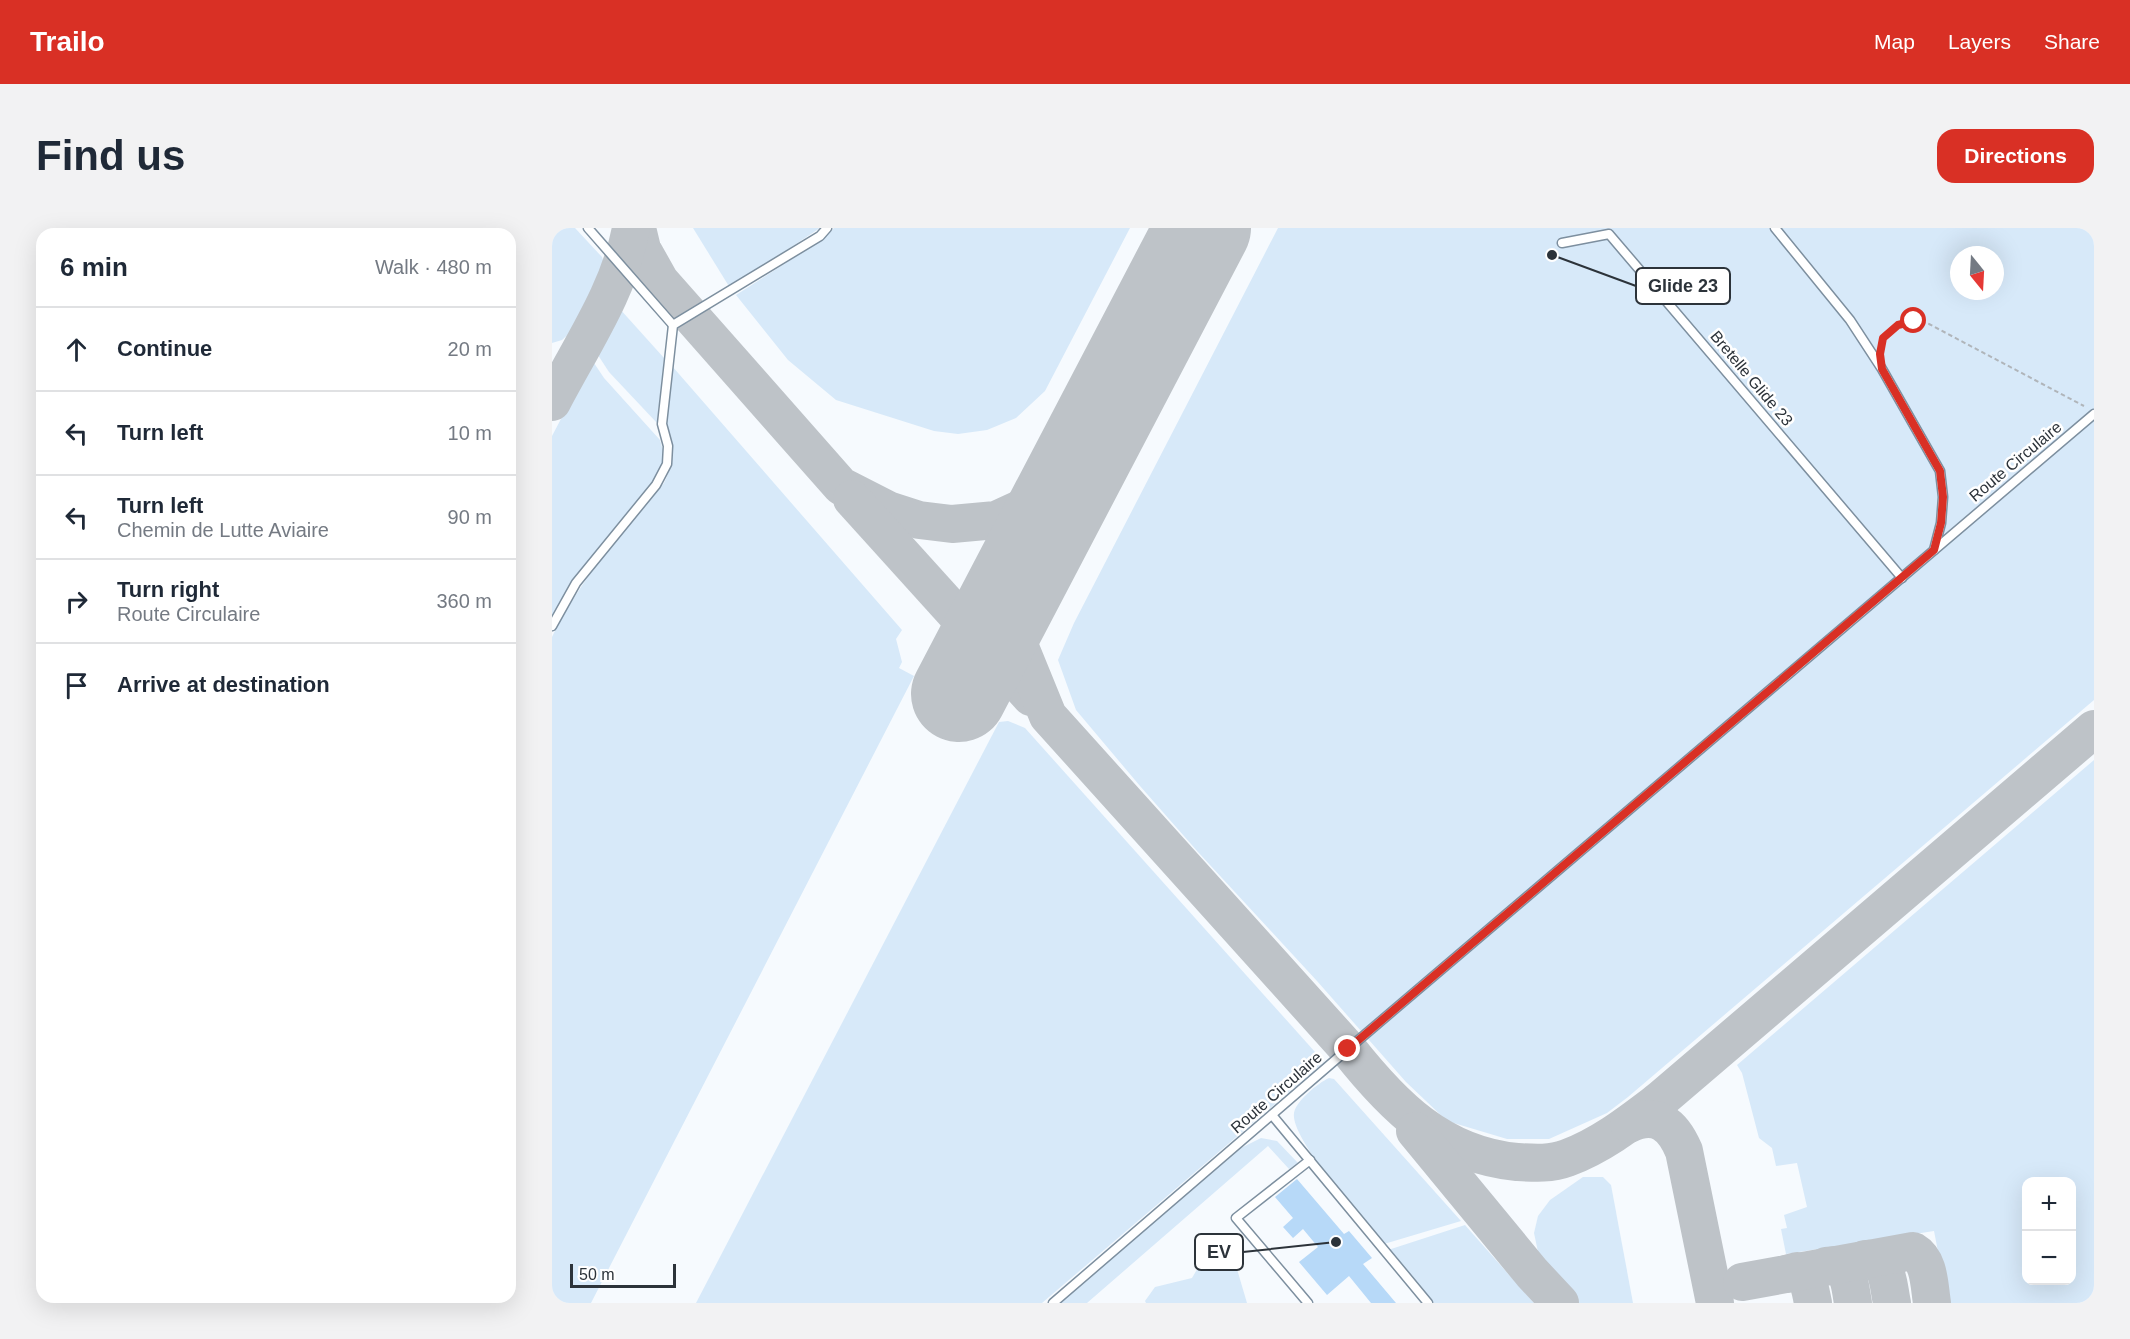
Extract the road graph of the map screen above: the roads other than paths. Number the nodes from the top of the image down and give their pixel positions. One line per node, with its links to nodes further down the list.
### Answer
1 (588, 228): 6 (lane)
2 (827, 228): 6 (lane)
3 (1775, 228): 8 (lane)
4 (1611, 231): 5 (lane, Bretelle Glide 23); 9 (lane, Bretelle Glide 23)
5 (1562, 243)
6 (673, 325): 10 (lane)
7 (2094, 414): 8 (lane, Route Circulaire)
8 (1934, 550): 9 (lane, Route Circulaire)
9 (1902, 578): 11 (lane, Route Circulaire)
10 (552, 626)
11 (1272, 1115): 12 (lane); 13 (lane, Route Circulaire)
12 (1310, 1160): 14 (lane); 15 (lane)
13 (1053, 1303)
14 (1308, 1303)
15 (1428, 1303)

